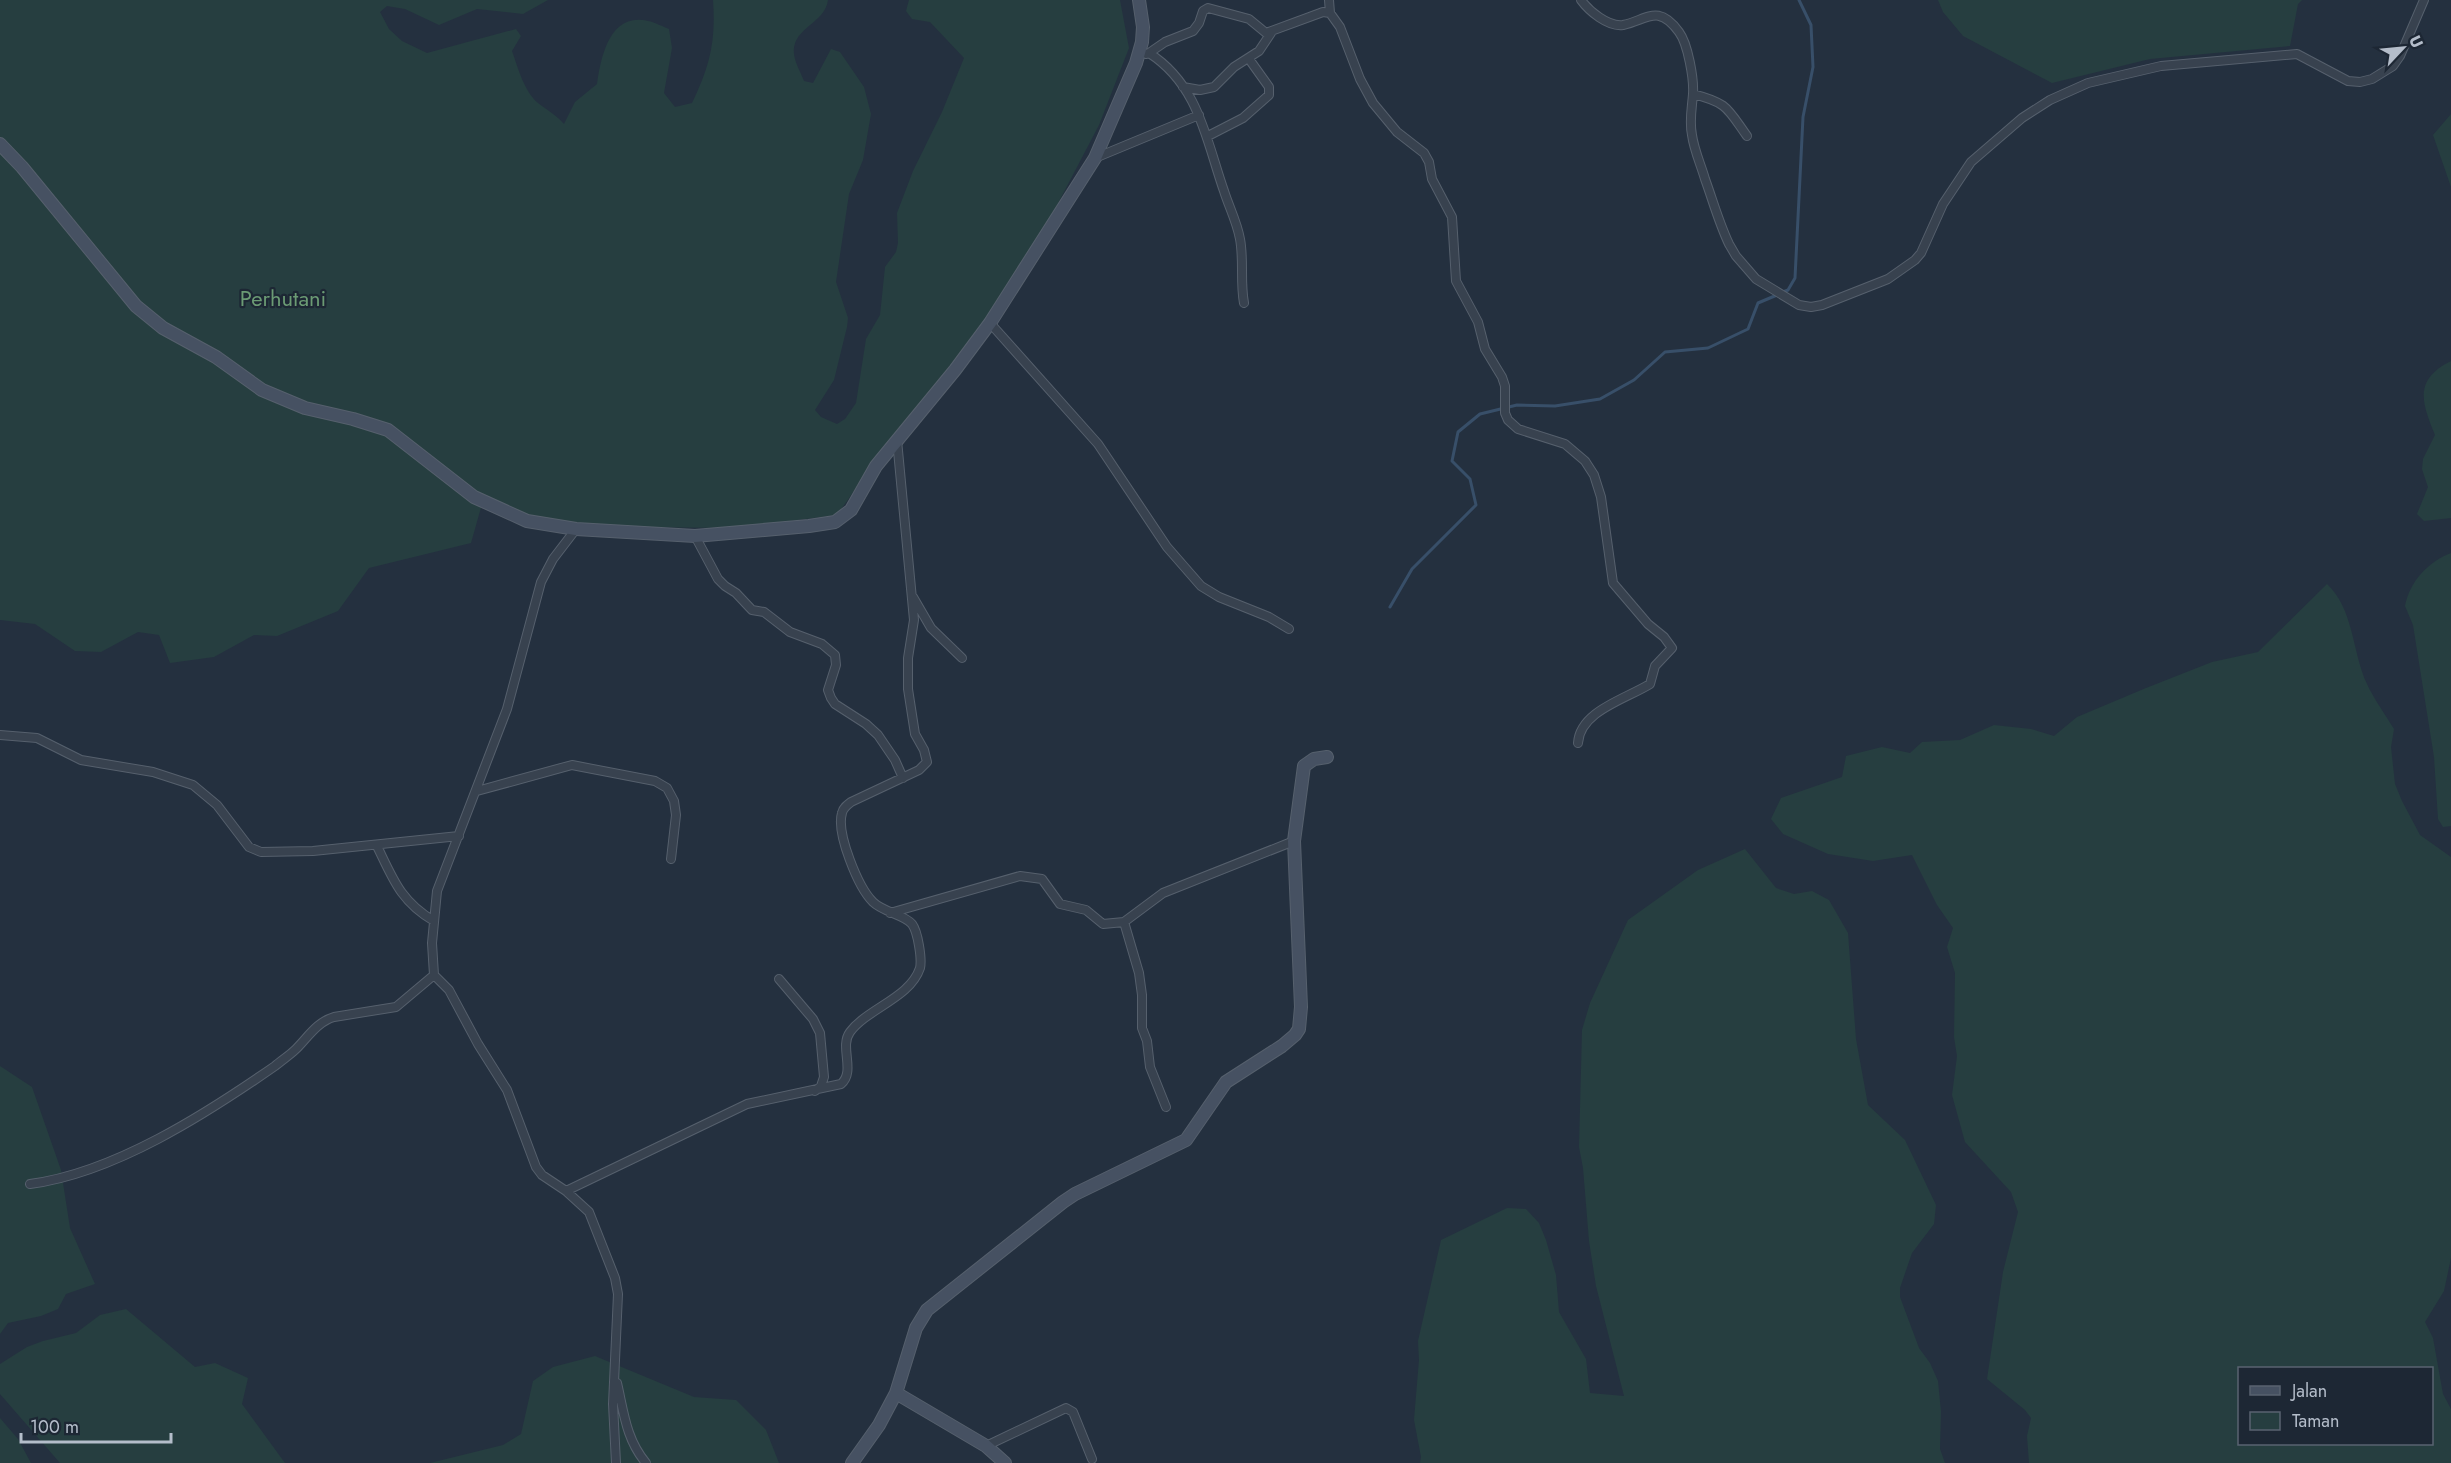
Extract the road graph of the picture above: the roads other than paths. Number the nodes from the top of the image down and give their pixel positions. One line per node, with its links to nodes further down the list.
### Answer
1 (1139, 0): 8 (street)
2 (1329, 0): 5 (street)
3 (1581, 0): 11 (street)
4 (2424, 0): 11 (street)
5 (1330, 13): 6 (street); 26 (street)
6 (1271, 33): 7 (street); 9 (street)
7 (1149, 53): 8 (street); 10 (street)
8 (1137, 58): 16 (street)
9 (1248, 59): 10 (street); 13 (street)
10 (1183, 87): 12 (street)
11 (1693, 94): 14 (street)
12 (1199, 115): 13 (street); 16 (street)
13 (1208, 136): 17 (street)
14 (1747, 136)
15 (0, 144): 20 (street)
16 (1095, 158): 18 (street)
17 (1244, 303)
18 (990, 323): 19 (street); 23 (street)
19 (897, 440): 21 (street); 22 (street)
20 (576, 529): 21 (street); 29 (street)
21 (695, 536): 28 (street)
22 (912, 594): 24 (street); 28 (street)
23 (1289, 629)
24 (962, 658)
25 (0, 735): 32 (street)
26 (1578, 743)
27 (1327, 757): 31 (street)
28 (903, 777): 34 (street)
29 (477, 791): 30 (street); 33 (street)
30 (459, 836): 32 (street); 35 (street)
31 (1294, 841): 36 (street); 44 (street)
32 (377, 846): 35 (street)
33 (672, 859)
34 (889, 913): 36 (street); 39 (street)
35 (434, 921): 37 (street)
36 (1124, 922): 40 (street)
37 (434, 975): 41 (street); 42 (street)
38 (779, 979): 39 (street)
39 (815, 1091): 42 (street)
40 (1166, 1107)
41 (30, 1184)
42 (566, 1191): 43 (street)
43 (615, 1371): 47 (street); 48 (street)
44 (896, 1393): 45 (street); 49 (street)
45 (986, 1446): 46 (street); 50 (street)
46 (1092, 1459)
47 (616, 1463)
48 (646, 1463)
49 (852, 1463)
50 (1005, 1463)

